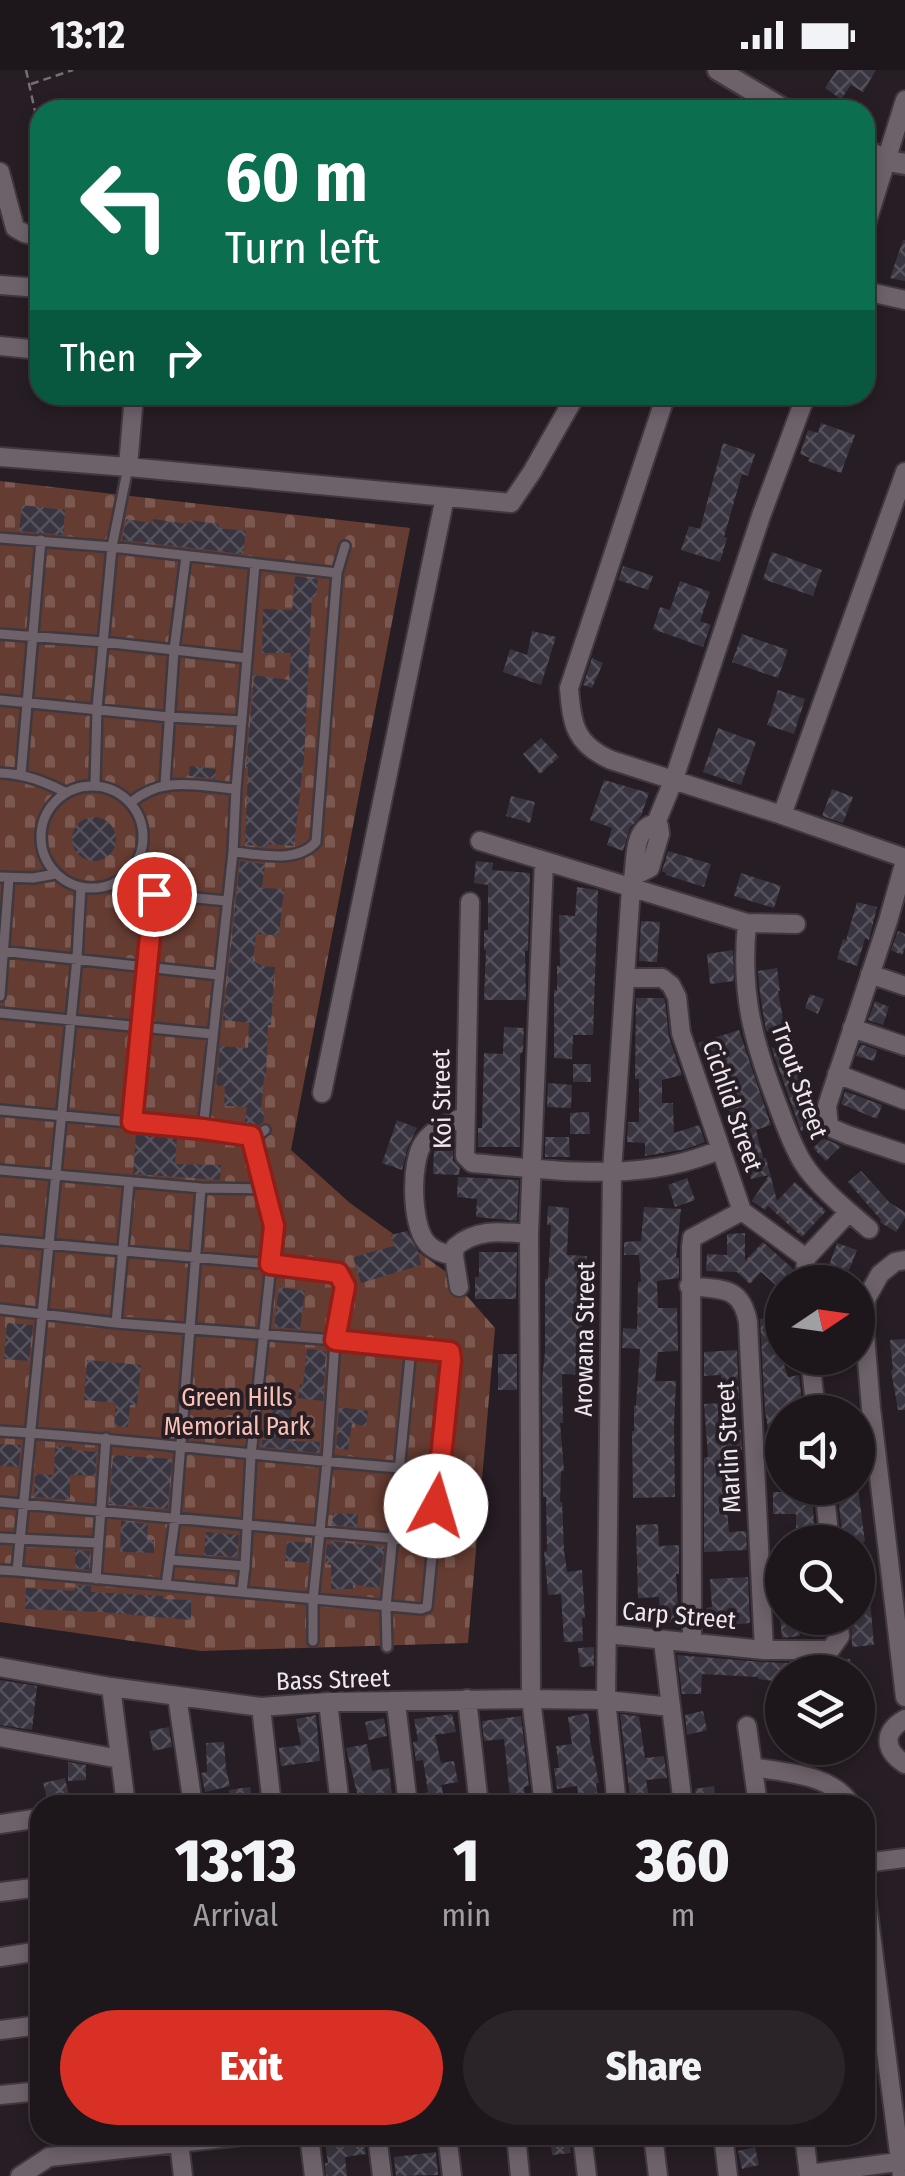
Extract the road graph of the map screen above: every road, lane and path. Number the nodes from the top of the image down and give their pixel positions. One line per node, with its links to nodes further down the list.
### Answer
1 (26, 70): 4 (path)
2 (73, 70): 4 (path)
3 (718, 70): 6 (street)
4 (29, 84): 5 (path)
5 (33, 100)
6 (768, 100)
7 (905, 100): 8 (street)
8 (896, 162): 10 (street)
9 (0, 172): 11 (street)
10 (875, 207)
11 (30, 234)
12 (0, 285): 13 (street)
13 (30, 287)
14 (875, 293): 15 (street)
15 (905, 300)
16 (0, 346): 17 (street)
17 (30, 349)
18 (133, 405): 23 (street)
19 (570, 405): 25 (street)
20 (663, 405): 45 (street)
21 (802, 405): 45 (street)
22 (0, 458): 23 (street)
23 (128, 467): 25 (street); 29 (lane)
24 (905, 472): 51 (street)
25 (445, 497): 82 (street)
26 (0, 538): 27 (lane)
27 (41, 540): 29 (lane); 34 (lane)
28 (345, 546): 32 (lane)
29 (112, 547): 30 (lane); 35 (lane)
30 (186, 556): 31 (lane); 36 (lane)
31 (255, 564): 32 (lane); 37 (lane)
32 (337, 574): 53 (lane)
33 (0, 634): 34 (lane)
34 (34, 637): 35 (lane); 39 (lane)
35 (103, 642): 36 (lane); 40 (lane)
36 (174, 650): 37 (lane); 41 (lane)
37 (246, 658): 42 (lane)
38 (0, 700): 39 (lane)
39 (26, 702): 40 (lane); 44 (lane)
40 (97, 708): 41 (lane); 46 (lane)
41 (169, 717): 42 (lane); 47 (lane)
42 (242, 720): 48 (lane)
43 (0, 772): 44 (lane)
44 (21, 774): 49 (lane)
45 (674, 779): 51 (street); 59 (street, Arowana Street)
46 (95, 784): 49 (lane); 50 (lane)
47 (165, 784): 48 (lane); 50 (lane)
48 (236, 789): 53 (lane)
49 (64, 792): 56 (lane)
50 (130, 802): 57 (lane)
51 (782, 815): 54 (street)
52 (480, 841): 55 (street)
53 (233, 852): 62 (lane)
54 (905, 860): 66 (street)
55 (544, 861): 59 (street); 93 (street)
56 (56, 874): 58 (lane); 60 (lane)
57 (128, 874): 60 (lane); 61 (lane)
58 (4, 877): 67 (lane)
59 (634, 881): 64 (street); 72 (street, Arowana Street)
60 (80, 887): 68 (lane)
61 (154, 894): 62 (lane); 69 (lane)
62 (227, 901): 70 (lane)
63 (470, 902): 86 (street, Koi Street)
64 (746, 924): 65 (street); 101 (street, Trout Street)
65 (796, 924)
66 (896, 924): 71 (street)
67 (2, 952): 68 (lane); 74 (lane)
68 (77, 958): 69 (lane); 76 (lane)
69 (146, 966): 70 (lane); 77 (lane)
70 (219, 974): 79 (lane)
71 (870, 974): 73 (street); 78 (street)
72 (625, 978): 91 (street, Cichlid Street); 95 (street, Arowana Street)
73 (905, 986)
74 (0, 996)
75 (0, 1013): 76 (lane)
76 (71, 1021): 77 (lane); 85 (lane)
77 (140, 1028): 79 (lane); 87 (lane)
78 (852, 1028): 80 (street); 81 (street)
79 (212, 1034): 88 (lane)
80 (905, 1046)
81 (837, 1074): 83 (street); 92 (street)
82 (322, 1093)
83 (905, 1100)
84 (0, 1110): 85 (lane)
85 (61, 1116): 87 (lane); 96 (lane)
86 (464, 1118): 93 (street, Koi Street); 107 (street)
87 (132, 1122): 88 (lane)
88 (203, 1129): 90 (lane)
89 (265, 1130): 90 (lane)
90 (251, 1136): 99 (lane)
91 (719, 1150): 95 (street, Koi Street); 100 (street, Cichlid Street)
92 (905, 1154)
93 (530, 1168): 95 (street, Koi Street); 103 (street)
94 (0, 1170): 96 (lane)
95 (612, 1172): 150 (street, Arowana Street)
96 (56, 1174): 97 (lane); 105 (lane)
97 (130, 1183): 98 (lane); 106 (lane)
98 (201, 1188): 99 (lane); 108 (lane)
99 (264, 1189): 111 (lane)
100 (742, 1211): 109 (street, Cichlid Street); 113 (street)
101 (849, 1212): 102 (street, Trout Street); 109 (street)
102 (869, 1230)
103 (529, 1234): 107 (street); 162 (street)
104 (0, 1240): 105 (lane)
105 (50, 1244): 106 (lane); 116 (lane)
106 (123, 1250): 108 (lane); 117 (lane)
107 (454, 1256): 114 (street)
108 (196, 1258): 111 (lane); 118 (lane)
109 (806, 1258): 112 (street)
110 (905, 1260): 160 (street)
111 (270, 1264): 119 (lane); 120 (lane)
112 (806, 1265)
113 (690, 1286): 154 (street); 156 (street, Marlin Street)
114 (459, 1287)
115 (0, 1309): 116 (lane)
116 (42, 1313): 117 (lane); 123 (lane)
117 (116, 1322): 118 (lane)
118 (190, 1328): 119 (lane); 125 (lane)
119 (264, 1336): 120 (lane); 126 (lane)
120 (335, 1340): 121 (lane); 127 (lane)
121 (411, 1348): 128 (lane); 129 (lane)
122 (0, 1430): 123 (lane)
123 (31, 1432): 124 (lane); 131 (lane)
124 (106, 1438): 125 (lane); 132 (lane)
125 (179, 1446): 126 (lane); 133 (lane)
126 (250, 1455): 127 (lane); 134 (lane)
127 (328, 1462): 128 (lane); 135 (lane)
128 (400, 1468): 129 (lane); 138 (lane)
129 (440, 1470): 139 (lane)
130 (0, 1502): 131 (lane)
131 (25, 1504): 132 (lane); 137 (lane)
132 (100, 1512): 133 (lane); 140 (lane)
133 (175, 1519): 134 (lane); 141 (lane)
134 (247, 1525): 135 (lane); 142 (lane)
135 (321, 1531): 138 (lane); 148 (lane)
136 (0, 1538): 137 (lane)
137 (20, 1539): 140 (lane); 144 (lane)
138 (394, 1539): 139 (lane); 149 (lane)
139 (432, 1542): 149 (lane)
140 (98, 1543): 145 (lane)
141 (171, 1560): 142 (lane); 146 (lane)
142 (246, 1566): 147 (lane)
143 (0, 1570): 144 (lane)
144 (17, 1572): 145 (lane)
145 (96, 1579): 146 (lane)
146 (166, 1584): 147 (lane)
147 (242, 1591): 148 (lane)
148 (312, 1600): 149 (lane); 152 (lane)
149 (386, 1607): 155 (lane)
150 (606, 1634): 153 (street, Carp Street); 163 (street, Arowana Street)
151 (840, 1635): 156 (street, Carp Street)
152 (313, 1641)
153 (662, 1641): 154 (street, Carp Street); 167 (street)
154 (692, 1642): 156 (street, Carp Street)
155 (387, 1646)
156 (764, 1650)
157 (0, 1668): 158 (street, Bass Street)
158 (111, 1687): 159 (street, Bass Street); 171 (street)
159 (178, 1696): 166 (street, Bass Street); 175 (street)
160 (905, 1697)
161 (467, 1700): 162 (street, Bass Street); 165 (street, Bass Street); 179 (street)
162 (531, 1700): 163 (street, Bass Street); 180 (street)
163 (606, 1700): 167 (street, Bass Street); 181 (street, Arowana Street)
164 (328, 1702): 165 (street, Bass Street); 166 (street, Bass Street); 177 (street)
165 (396, 1703): 178 (street)
166 (261, 1707): 176 (street)
167 (670, 1707): 182 (street)
168 (905, 1719): 172 (street)
169 (747, 1726): 173 (street)
170 (0, 1738): 171 (street)
171 (120, 1759): 174 (street)
172 (905, 1764)
173 (753, 1767): 183 (street); 184 (street)
174 (125, 1795)
175 (192, 1795)
176 (271, 1795)
177 (339, 1795)
178 (407, 1795)
179 (477, 1795)
180 (543, 1795)
181 (616, 1795)
182 (681, 1795)
183 (757, 1795)
184 (845, 1795)
185 (30, 1820): 186 (street)
186 (0, 1824)
187 (905, 1858): 188 (street)
188 (875, 1862)
189 (30, 1888): 190 (street)
190 (0, 1892)
191 (30, 1952): 192 (street)
192 (0, 1956)
193 (875, 1963): 208 (street)
194 (30, 2026): 195 (street)
195 (0, 2030)
196 (30, 2092): 197 (street)
197 (0, 2095)
198 (153, 2145): 210 (street)
199 (179, 2145): 211 (street)
200 (310, 2145): 212 (street)
201 (378, 2145): 213 (street)
202 (448, 2145): 214 (street)
203 (517, 2145): 215 (street)
204 (583, 2145): 216 (street)
205 (654, 2145): 217 (street)
206 (724, 2145): 218 (street)
207 (805, 2145): 209 (street)
208 (902, 2166): 209 (street)
209 (809, 2175)
210 (20, 2176)
211 (183, 2176)
212 (314, 2176)
213 (382, 2176)
214 (452, 2176)
215 (520, 2176)
216 (587, 2176)
217 (658, 2176)
218 (728, 2176)

